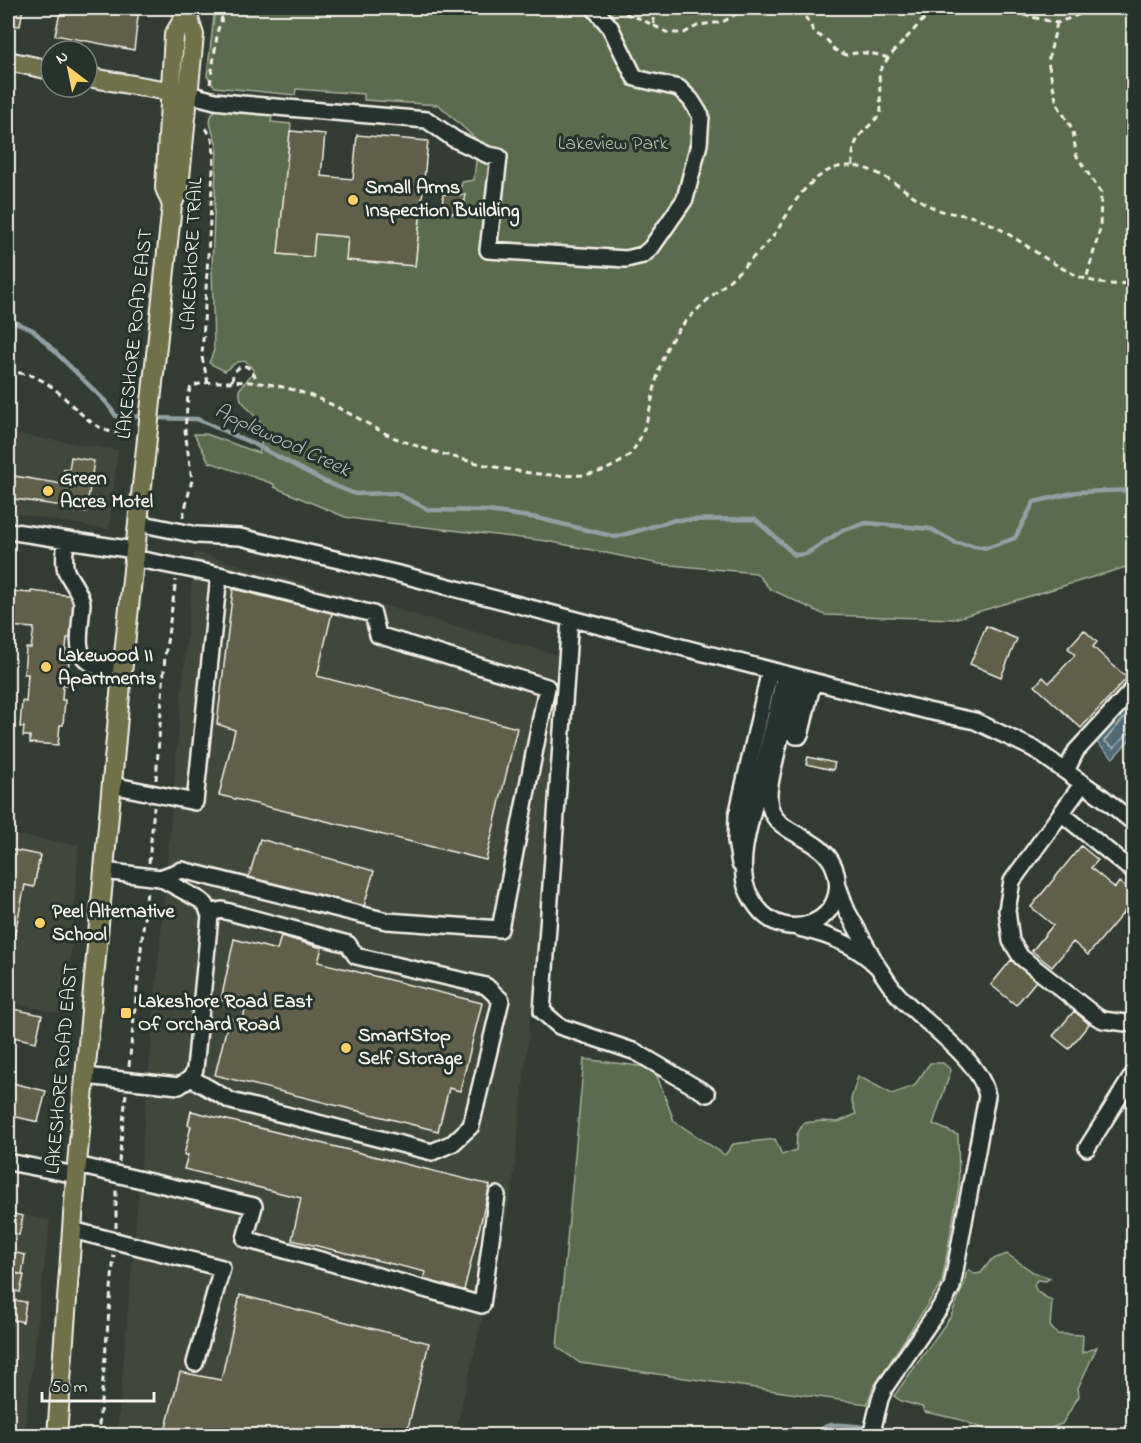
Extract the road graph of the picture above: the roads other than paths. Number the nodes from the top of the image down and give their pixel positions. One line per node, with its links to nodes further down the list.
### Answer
1 (594, 8): 6 (street)
2 (187, 10): 6 (main road, LAKESHORE ROAD EAST)
3 (8, 61): 4 (main road)
4 (39, 67)
5 (99, 79): 6 (main road)
6 (179, 93): 7 (main road, LAKESHORE ROAD EAST)
7 (138, 523): 10 (main road, LAKESHORE ROAD EAST); 12 (street)
8 (8, 531): 9 (street)
9 (66, 540): 10 (street); 13 (street)
10 (134, 554): 11 (street); 13 (main road, LAKESHORE ROAD EAST)
11 (219, 575): 18 (street); 23 (street)
12 (570, 619): 14 (street); 32 (street)
13 (122, 673): 18 (main road, LAKESHORE ROAD EAST)
14 (793, 676): 16 (street); 24 (street); 26 (street)
15 (1134, 688): 16 (street)
16 (1066, 771): 17 (street)
17 (1083, 783): 19 (street); 20 (street)
18 (112, 785): 21 (main road, LAKESHORE ROAD EAST)
19 (1061, 813): 22 (street); 28 (street)
20 (1134, 824)
21 (104, 871): 23 (street); 30 (main road, LAKESHORE ROAD EAST)
22 (1134, 872)
23 (160, 878): 25 (street)
24 (838, 885): 26 (street); 27 (street)
25 (209, 913): 31 (street); 31 (street)
26 (796, 927): 27 (street)
27 (878, 967): 40 (street)
28 (1134, 1024)
29 (1134, 1073): 33 (street)
30 (85, 1076): 31 (street); 35 (main road, LAKESHORE ROAD EAST)
31 (190, 1078)
32 (707, 1094)
33 (1087, 1148)
34 (8, 1162): 35 (street)
35 (76, 1170): 36 (street); 37 (main road, LAKESHORE ROAD EAST)
36 (497, 1196)
37 (72, 1230): 38 (street); 39 (main road, LAKESHORE ROAD EAST)
38 (195, 1363)
39 (57, 1436)
40 (871, 1436)

